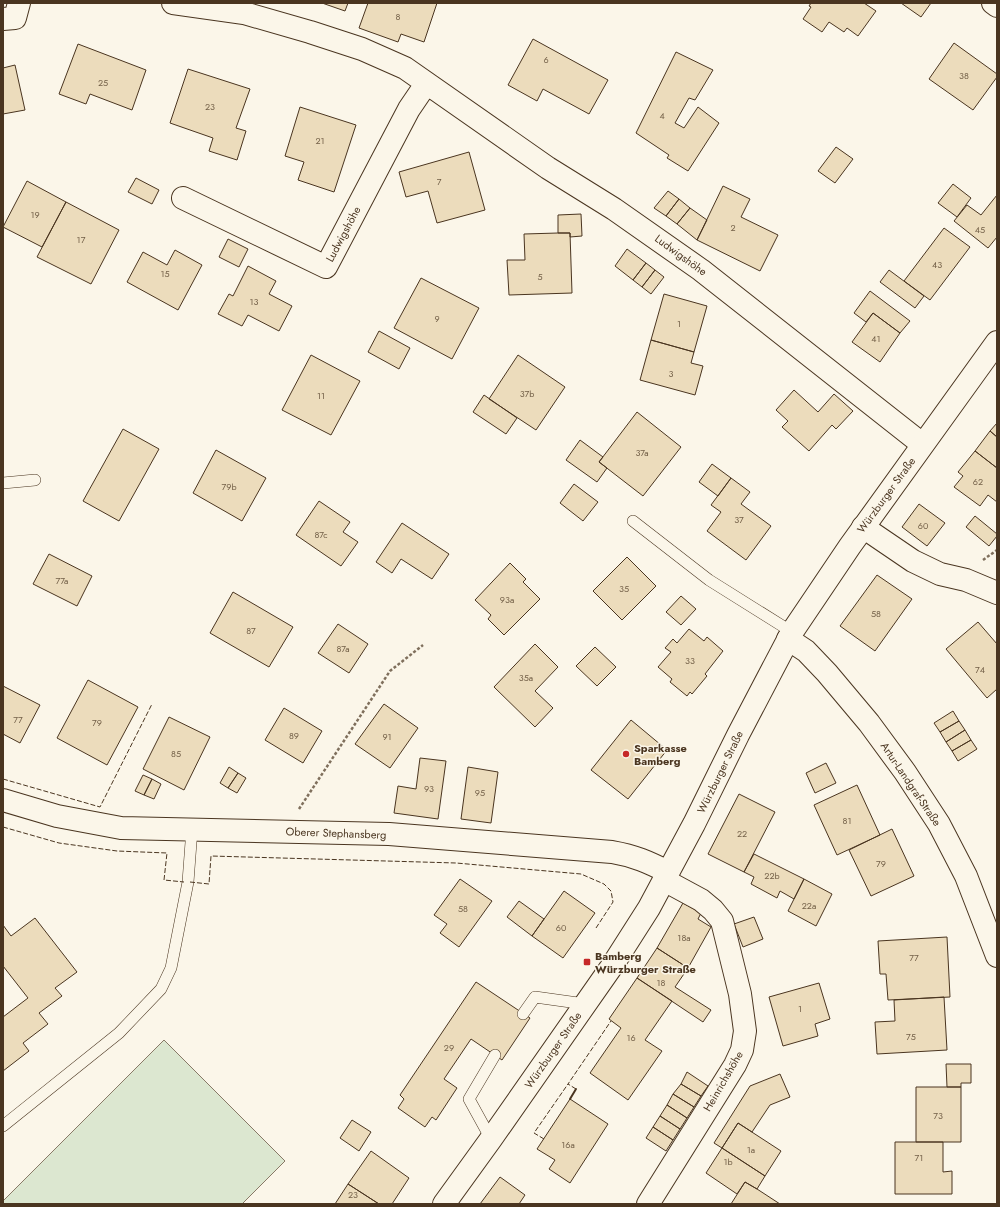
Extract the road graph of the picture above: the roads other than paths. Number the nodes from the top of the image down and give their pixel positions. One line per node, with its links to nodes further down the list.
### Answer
1 (19, 3): 5 (street)
2 (173, 3): 6 (street, Ludwigshöhe)
3 (993, 3): 4 (street)
4 (997, 6)
5 (3, 19)
6 (426, 84): 7 (street, Ludwigshöhe); 9 (street, Ludwigshöhe)
7 (183, 198)
8 (997, 342): 9 (street, Würzburger Straße)
9 (922, 444): 13 (street, Würzburger Straße)
10 (36, 480): 11 (lane)
11 (3, 483)
12 (633, 521): 15 (lane)
13 (863, 527): 14 (street); 15 (street, Würzburger Straße)
14 (997, 593)
15 (790, 636): 18 (street, Würzburger Straße); 19 (street, Artur-Landgraf-Straße)
16 (3, 800): 17 (street, Oberer Stephansberg)
17 (192, 830): 18 (street, Oberer Stephansberg); 23 (lane)
18 (666, 876): 20 (street, Würzburger Straße); 26 (street, Heinrichshöhe)
19 (996, 951)
20 (585, 1004): 21 (lane); 24 (street, Würzburger Straße)
21 (523, 1014)
22 (495, 1055): 24 (lane)
23 (3, 1126)
24 (491, 1140): 25 (street, Würzburger Straße)
25 (444, 1204)
26 (648, 1204)

